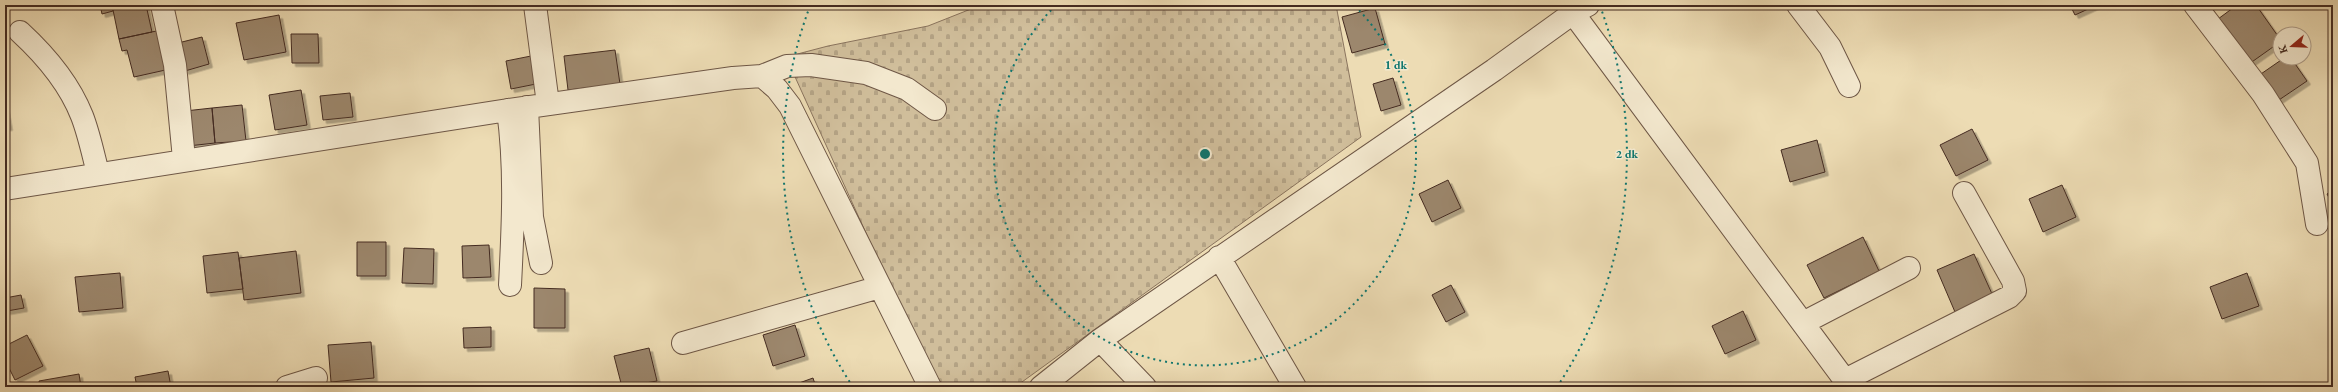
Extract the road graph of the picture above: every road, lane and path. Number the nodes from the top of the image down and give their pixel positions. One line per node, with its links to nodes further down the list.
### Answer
1 (162, 5): 11 (street)
2 (535, 5): 9 (street)
3 (1798, 5): 8 (street)
4 (2195, 5): 15 (street)
5 (1581, 9): 16 (street); 21 (street)
6 (20, 32): 12 (street)
7 (762, 76): 9 (street); 10 (street); 20 (street)
8 (1849, 86)
9 (527, 107): 11 (street); 17 (street); 19 (street)
10 (935, 109)
11 (184, 159): 12 (street)
12 (98, 172): 13 (street)
13 (5, 189)
14 (1964, 193): 25 (street)
15 (2317, 224)
16 (1220, 257): 22 (street); 30 (street)
17 (541, 263)
18 (1909, 268): 21 (street)
19 (510, 285)
20 (880, 287): 23 (street); 27 (street)
21 (1803, 323): 25 (street)
22 (1100, 340): 28 (street); 29 (street)
23 (682, 343)
24 (316, 378): 26 (street)
25 (1848, 383)
26 (291, 387)
27 (930, 387)
28 (1041, 387)
29 (1145, 387)
30 (1295, 387)

